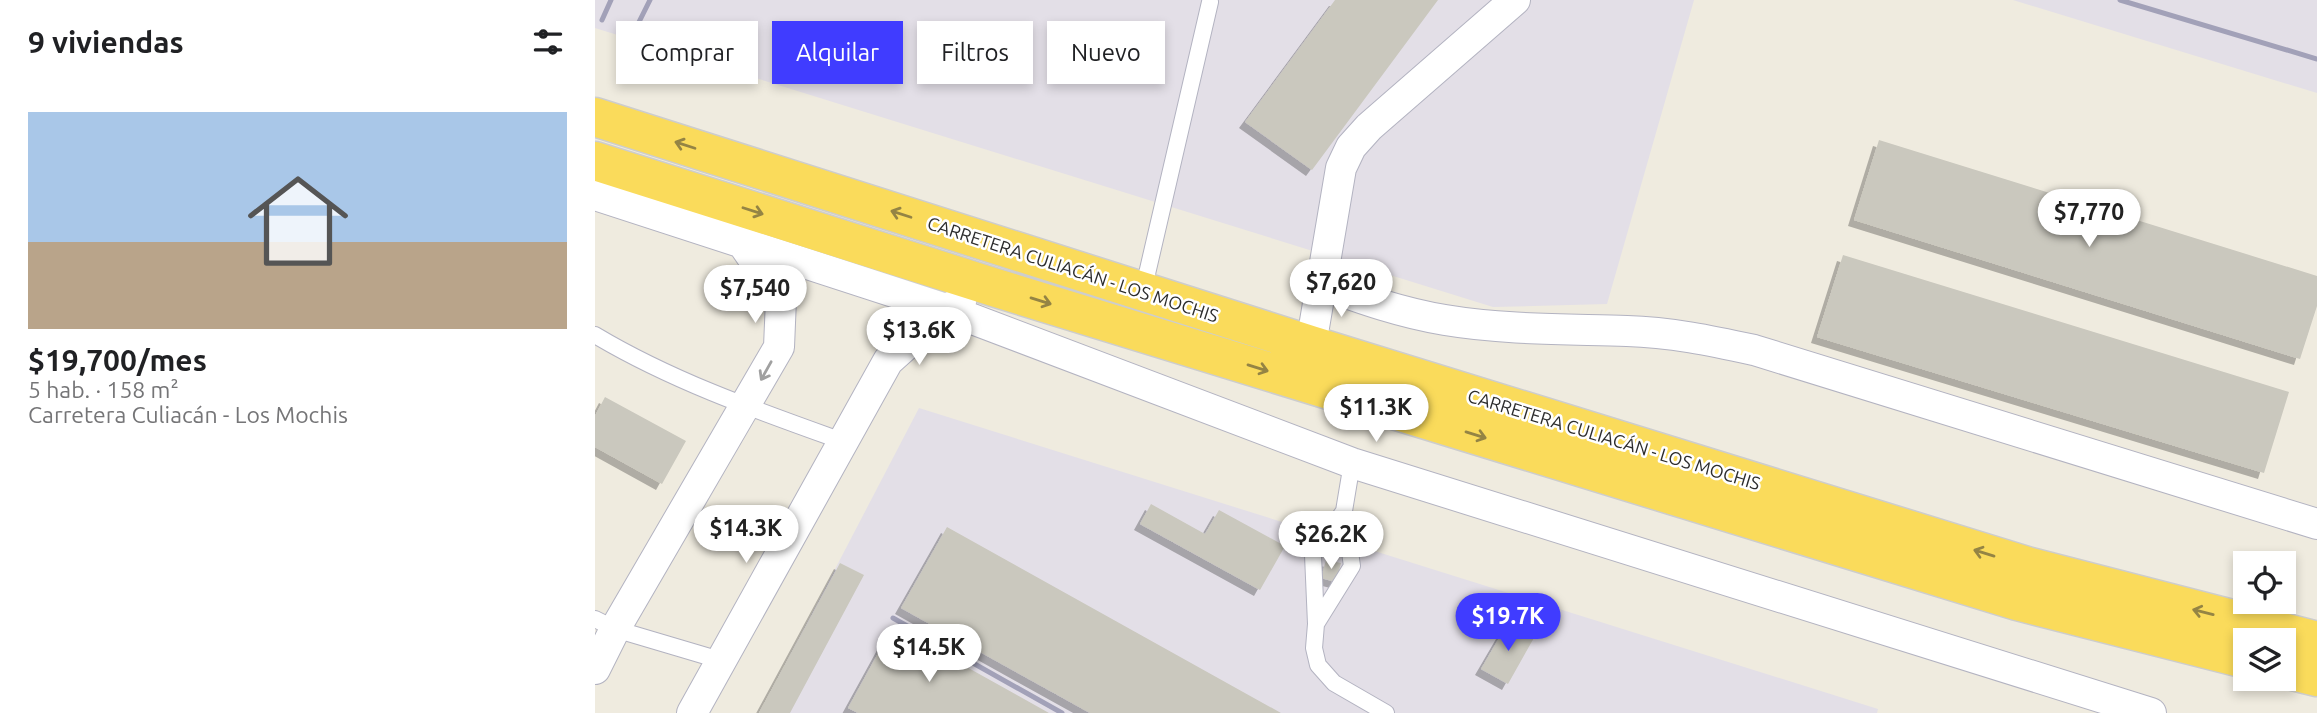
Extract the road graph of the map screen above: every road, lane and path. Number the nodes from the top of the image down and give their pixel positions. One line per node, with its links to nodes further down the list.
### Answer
1 (1515, 0): 7 (street)
2 (1210, 2): 9 (lane)
3 (595, 117): 9 (highway, CARRETERA CULIACÁN - LOS MOCHIS, one-way to 3)
4 (595, 161): 8 (highway, CARRETERA CULIACÁN - LOS MOCHIS, one-way to 8)
5 (595, 195): 6 (street)
6 (743, 244): 10 (street); 13 (street, one-way to 13)
7 (1321, 284): 12 (street); 17 (street)
8 (993, 287): 10 (street); 21 (highway, CARRETERA CULIACÁN - LOS MOCHIS, one-way to 21)
9 (1143, 291): 12 (highway, CARRETERA CULIACÁN - LOS MOCHIS)
10 (946, 309): 14 (street); 15 (street)
11 (595, 335): 13 (lane)
12 (1311, 345): 20 (highway, CARRETERA CULIACÁN - LOS MOCHIS, one-way to 12)
13 (746, 407): 14 (lane); 18 (street)
14 (842, 442): 22 (street)
15 (1352, 463): 16 (lane); 28 (street)
16 (1344, 511): 19 (lane); 19 (lane)
17 (2317, 524)
18 (605, 624): 22 (lane); 23 (street)
19 (1317, 624): 27 (lane)
20 (2317, 641)
21 (2233, 656)
22 (723, 661): 26 (street)
23 (595, 669)
24 (2296, 672): 25 (highway)
25 (2317, 677)
26 (692, 713)
27 (1386, 713)
28 (2151, 713)

